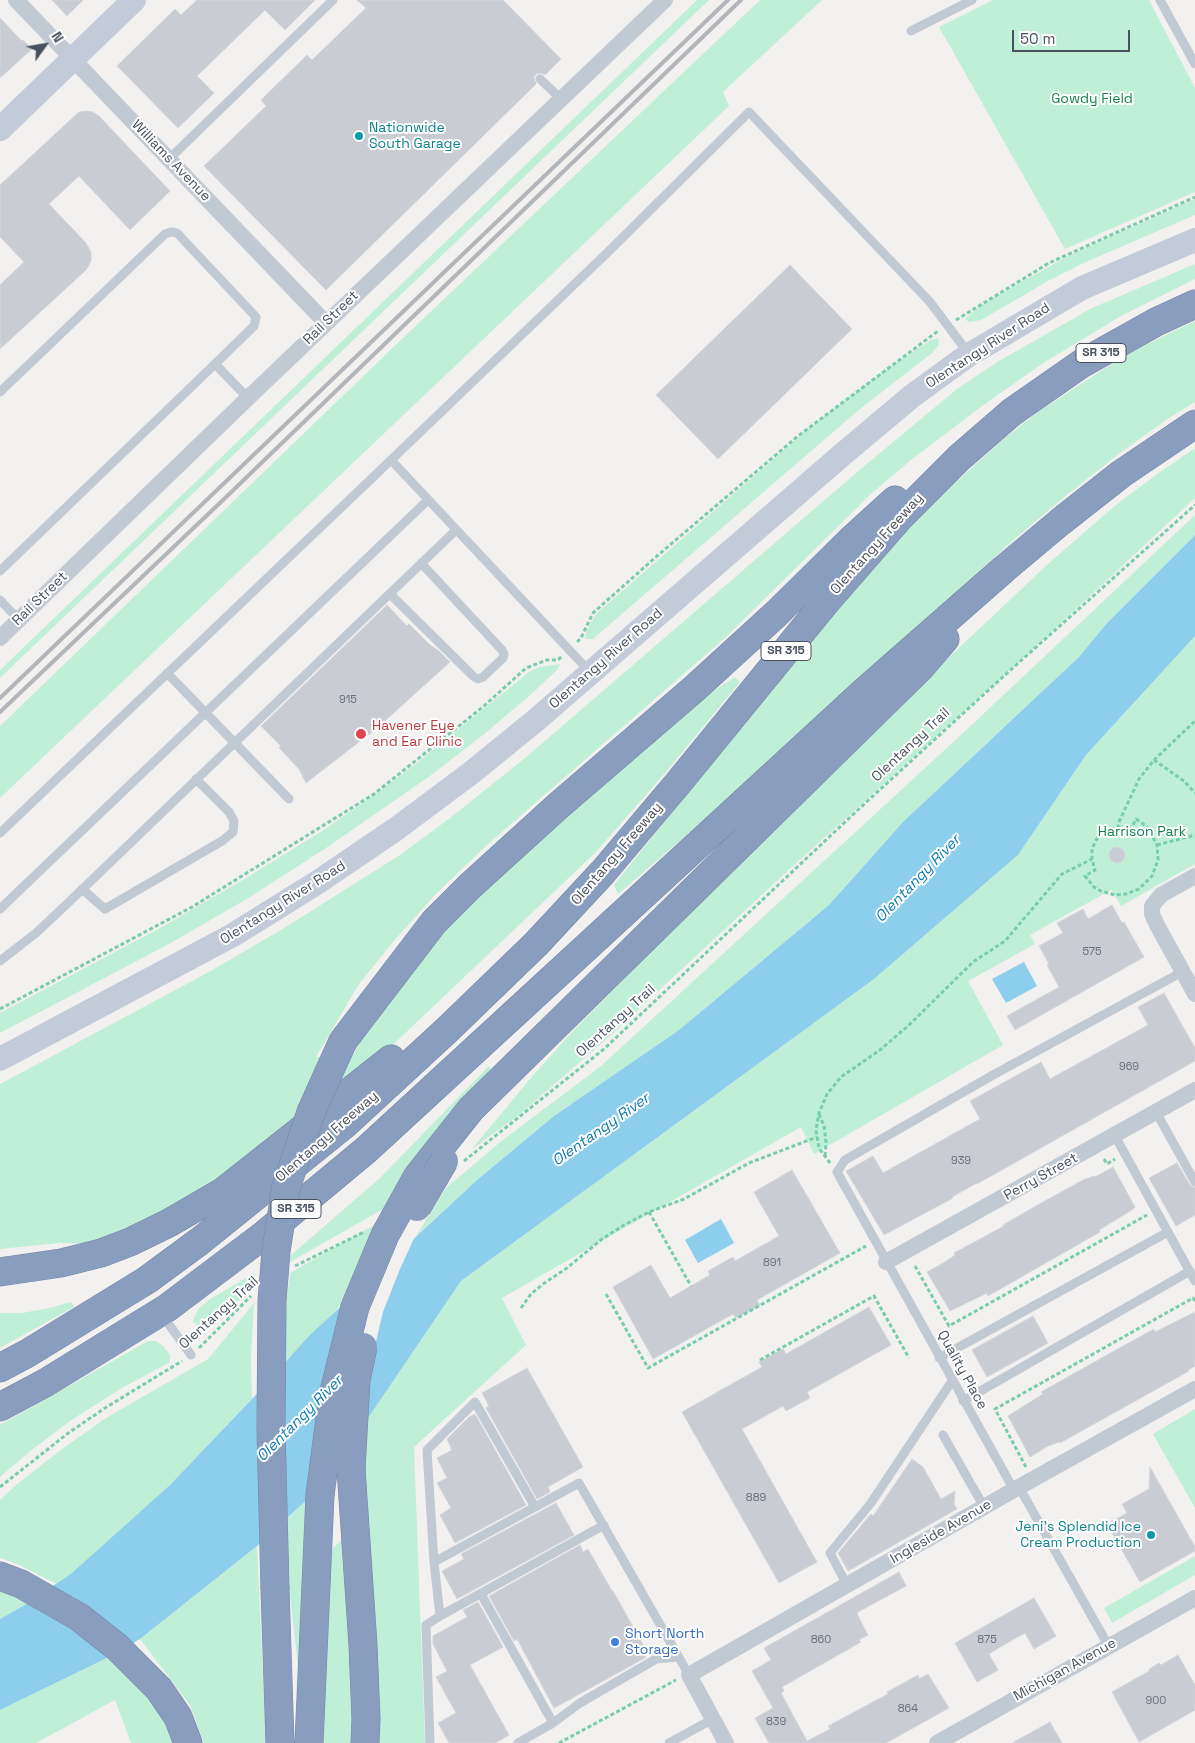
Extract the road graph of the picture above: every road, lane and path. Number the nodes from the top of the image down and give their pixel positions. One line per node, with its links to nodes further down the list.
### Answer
1 (16, 0): 8 (street, Williams Avenue)
2 (134, 0): 8 (main road)
3 (333, 0): 13 (lane)
4 (666, 0): 11 (street, Rail Street)
5 (972, 0): 7 (lane)
6 (1160, 0): 9 (lane)
7 (911, 31)
8 (73, 59): 12 (main road); 13 (street, Williams Avenue)
9 (1195, 64)
10 (540, 79): 11 (lane)
11 (562, 99): 17 (street, Rail Street)
12 (0, 129)
13 (169, 159): 17 (street, Williams Avenue)
14 (1195, 197): 18 (path)
15 (1195, 240): 19 (main road, Olentangy River Road)
16 (1195, 304): 23 (highway, Olentangy Freeway / SR 315)
17 (326, 323): 22 (street, Rail Street)
18 (948, 324): 19 (lane); 25 (lane); 36 (path)
19 (970, 354): 37 (main road, Olentangy River Road)
20 (215, 364): 21 (lane); 22 (lane); 31 (lane)
21 (0, 392)
22 (248, 398): 34 (street, Rail Street)
23 (1012, 412): 54 (highway, Olentangy Freeway / SR 315); 116 (highway, bridge)
24 (1195, 424): 30 (highway, SR 315)
25 (391, 460): 26 (lane); 38 (lane)
26 (428, 500): 28 (lane); 39 (lane)
27 (1195, 505): 67 (path, Olentangy Trail)
28 (456, 530): 29 (lane); 36 (lane)
29 (421, 563): 32 (lane); 32 (lane)
30 (1004, 569): 59 (highway); 87 (highway, SR 315)
31 (0, 571)
32 (390, 594): 41 (lane)
33 (0, 600): 34 (lane)
34 (19, 620): 35 (street, Rail Street)
35 (0, 638)
36 (569, 649): 37 (lane); 57 (path)
37 (590, 672): 58 (main road, Olentangy River Road)
38 (167, 674): 39 (lane); 47 (lane)
39 (206, 712): 41 (lane); 53 (lane)
40 (1195, 721): 42 (path)
41 (235, 742): 43 (lane); 45 (lane)
42 (1154, 760): 44 (path); 46 (path)
43 (196, 779): 52 (lane); 52 (lane)
44 (1195, 793)
45 (289, 799)
46 (1118, 827): 49 (path); 50 (path)
47 (0, 833)
48 (1195, 835): 49 (path)
49 (1157, 845): 50 (path)
50 (1092, 859): 62 (path)
51 (1195, 876): 56 (street)
52 (82, 889): 55 (lane)
53 (0, 909)
54 (536, 944): 79 (highway); 92 (highway, Olentangy Freeway / SR 315)
55 (0, 961)
56 (1191, 984): 69 (lane)
57 (0, 1009)
58 (0, 1059)
59 (518, 1062): 67 (highway); 117 (highway, bridge)
60 (1195, 1090): 61 (street, Perry Street)
61 (1156, 1112): 63 (street, Perry Street); 70 (lane)
62 (819, 1113): 64 (path); 65 (path)
63 (1115, 1136): 74 (lane); 76 (street, Perry Street)
64 (817, 1137): 65 (path); 72 (path)
65 (825, 1158): 69 (path)
66 (1104, 1159): 68 (path)
67 (451, 1164): 118 (highway, bridge)
68 (1120, 1167)
69 (837, 1172): 75 (lane, Quality Place)
70 (1195, 1182)
71 (1143, 1208): 77 (path)
72 (649, 1212): 82 (path); 86 (path)
73 (371, 1229): 78 (path)
74 (1168, 1232): 80 (lane); 90 (lane)
75 (878, 1248): 76 (lane, Quality Place); 84 (path)
76 (886, 1262): 90 (lane, Quality Place)
77 (915, 1266)
78 (289, 1270)
79 (0, 1272)
80 (1190, 1272): 81 (lane); 95 (lane)
81 (1195, 1281)
82 (691, 1286)
83 (258, 1292): 88 (path, Olentangy Trail)
84 (606, 1294)
85 (1195, 1301): 98 (path)
86 (521, 1308)
87 (160, 1312): 88 (lane); 96 (highway, SR 315)
88 (191, 1355): 99 (path, Olentangy Trail)
89 (909, 1358): 91 (path)
90 (940, 1358): 93 (lane, Quality Place)
91 (760, 1360)
92 (0, 1368)
93 (952, 1381): 95 (lane, Quality Place); 106 (lane)
94 (1195, 1389): 100 (street, Ingleside Avenue)
95 (963, 1402): 100 (lane, Quality Place)
96 (0, 1407)
97 (943, 1435): 102 (lane)
98 (1027, 1468)
99 (0, 1487)
100 (1016, 1488): 102 (street, Ingleside Avenue); 110 (lane, Quality Place)
101 (535, 1507): 103 (lane); 104 (lane); 104 (lane)
102 (984, 1508): 106 (street, Ingleside Avenue)
103 (604, 1525): 107 (lane); 111 (lane)
104 (434, 1562): 109 (lane)
105 (0, 1576): 115 (highway)
106 (846, 1585): 112 (street, Ingleside Avenue)
107 (481, 1594): 109 (lane); 114 (lane)
108 (1195, 1598): 110 (street, Michigan Avenue)
109 (440, 1616): 119 (lane)
110 (1108, 1646): 124 (street, Michigan Avenue)
111 (678, 1657): 112 (lane); 114 (lane)
112 (688, 1675): 113 (street); 121 (path)
113 (713, 1720): 122 (lane); 123 (street)
114 (553, 1723): 120 (lane)
115 (188, 1743)
116 (280, 1743)
117 (309, 1743)
118 (365, 1743)
119 (430, 1743)
120 (518, 1743)
121 (559, 1743)
122 (669, 1743)
123 (726, 1743)
124 (936, 1743)

